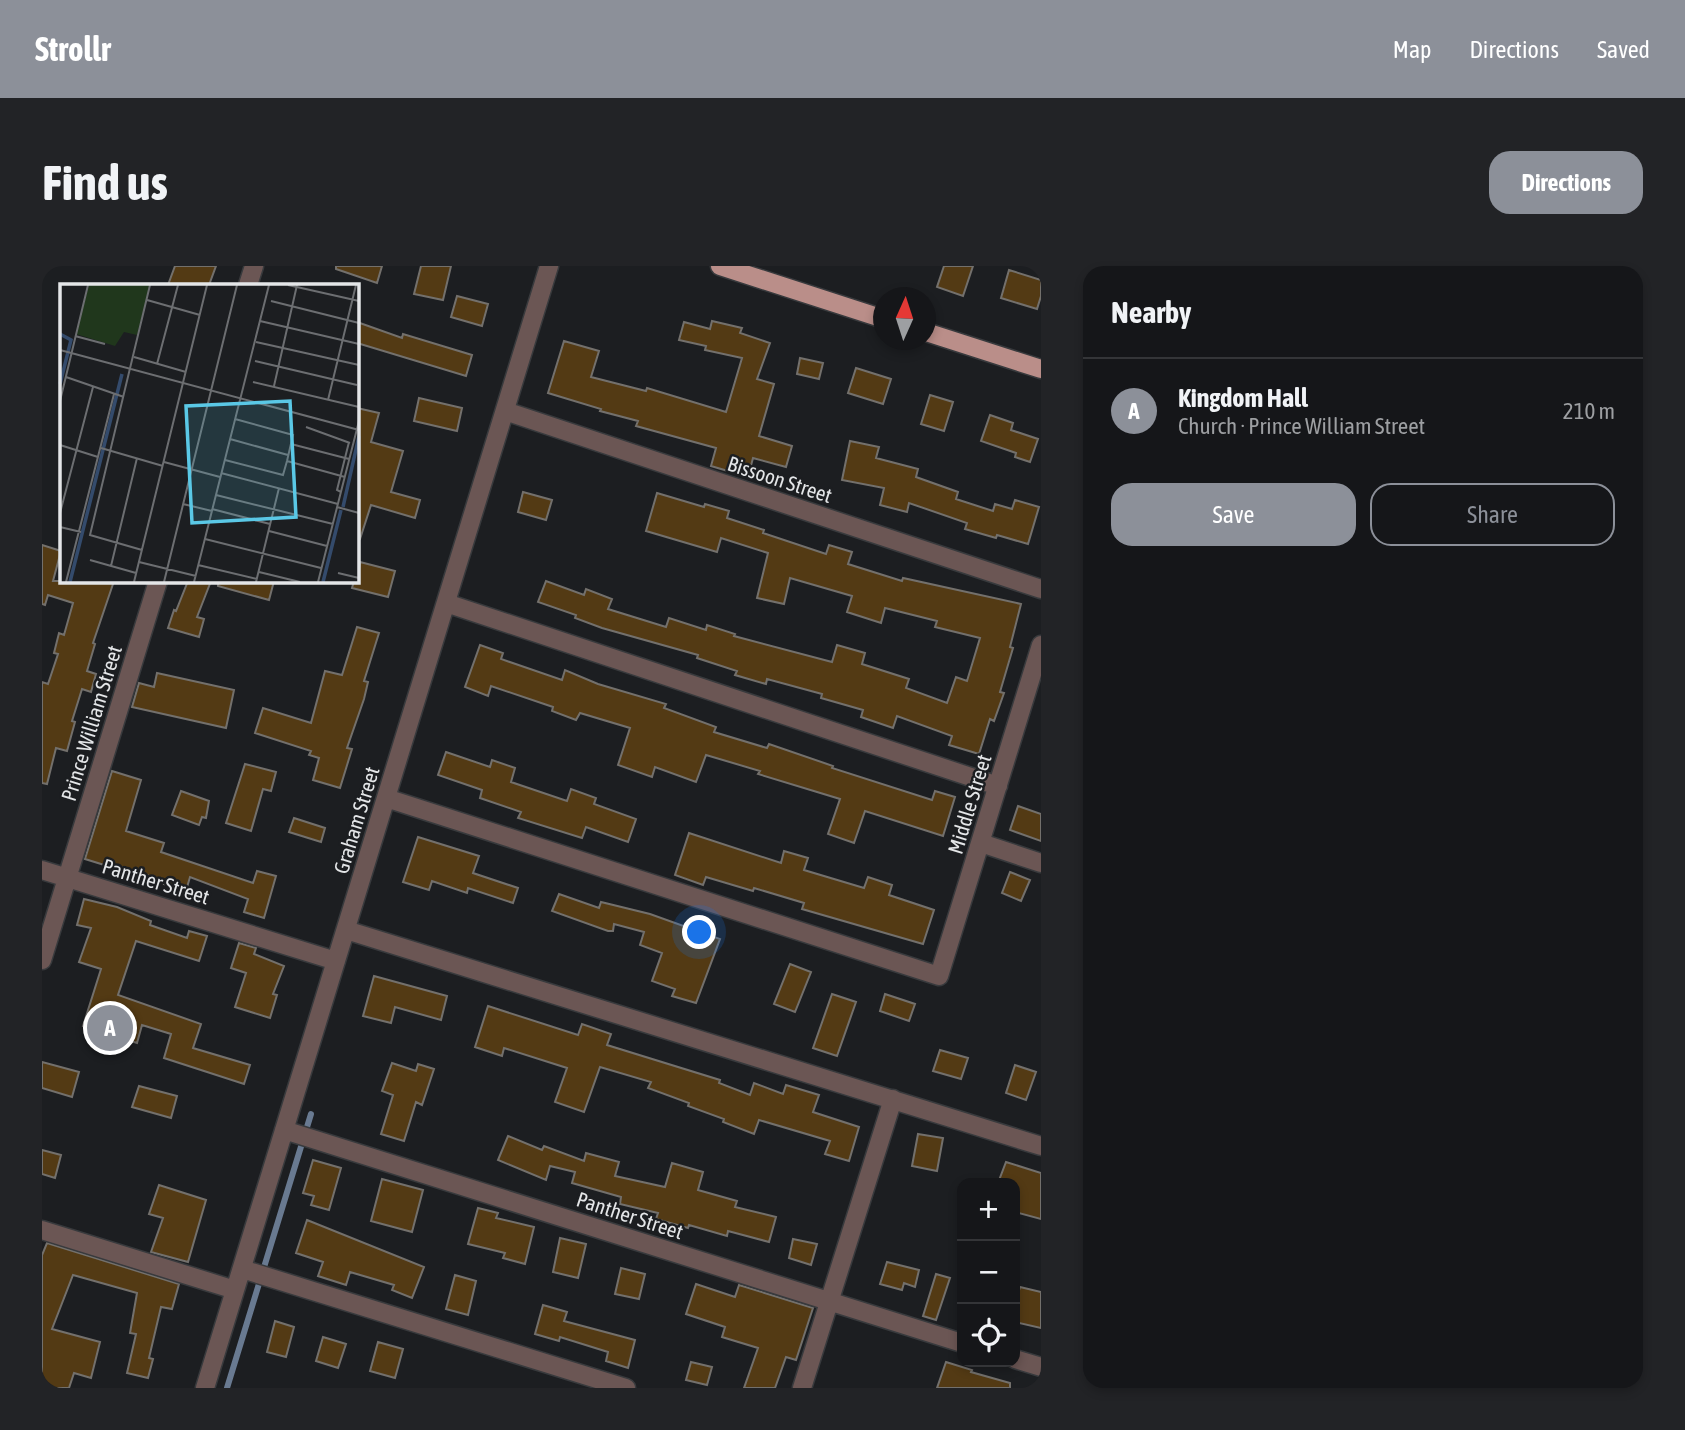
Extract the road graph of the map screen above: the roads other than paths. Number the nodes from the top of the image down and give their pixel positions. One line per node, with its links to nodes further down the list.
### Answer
1 (254, 266): 4 (street)
2 (550, 266): 8 (street, Graham Street)
3 (720, 266): 5 (main road)
4 (248, 284)
5 (873, 315)
6 (936, 335): 7 (main road)
7 (1041, 369)
8 (505, 411): 10 (street, Bissoon Street); 11 (street, Graham Street)
9 (157, 583): 19 (street, Prince William Street)
10 (1041, 589)
11 (446, 603): 14 (street); 15 (street, Graham Street)
12 (1041, 645): 13 (street, Middle Street)
13 (1036, 682): 14 (street, Middle Street)
14 (998, 786): 16 (street, Middle Street)
15 (386, 798): 16 (street, Middle Street); 20 (street, Graham Street)
16 (981, 843): 17 (street)
17 (1041, 863)
18 (42, 870): 19 (street, Panther Street)
19 (67, 878): 21 (street, Prince William Street); 22 (street, Panther Street)
20 (346, 930): 22 (street, Graham Street); 23 (street)
21 (42, 960)
22 (336, 961): 24 (street, Graham Street)
23 (893, 1099): 25 (street); 29 (street)
24 (284, 1130): 27 (street, Graham Street); 29 (street, Panther Street)
25 (1041, 1146)
26 (42, 1230): 28 (street)
27 (242, 1269): 28 (street, Graham Street); 34 (street)
28 (230, 1289): 33 (street, Graham Street)
29 (828, 1302): 30 (street, Panther Street); 35 (street)
30 (957, 1341)
31 (1020, 1361): 32 (street)
32 (1041, 1367)
33 (205, 1388)
34 (626, 1388)
35 (802, 1388)

